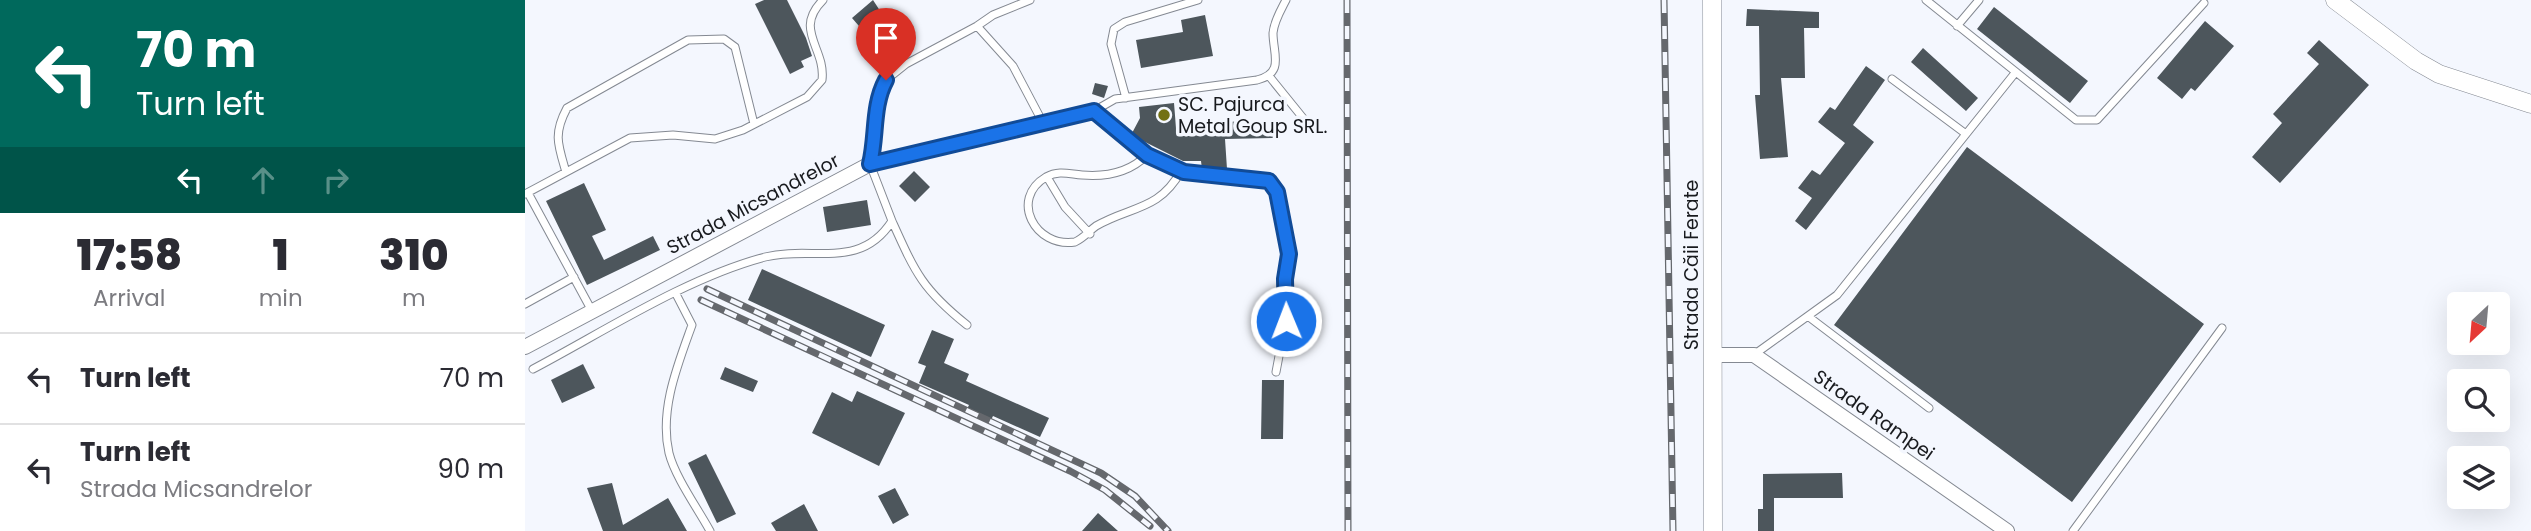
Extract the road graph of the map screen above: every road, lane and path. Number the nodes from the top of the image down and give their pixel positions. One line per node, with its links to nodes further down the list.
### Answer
1 (823, 0): 20 (lane)
2 (1030, 0): 10 (lane)
3 (1198, 0): 15 (lane)
4 (1286, 0): 13 (lane)
5 (1712, 0): 38 (street, Strada Căii Ferate)
6 (1926, 0): 11 (lane)
7 (1979, 0): 11 (lane)
8 (2335, 0): 16 (street)
9 (2204, 3): 12 (lane)
10 (977, 26): 19 (lane); 23 (lane)
11 (1957, 26): 12 (lane)
12 (2015, 73): 21 (lane)
13 (1269, 76): 15 (lane); 18 (lane)
14 (1892, 79): 21 (lane)
15 (1126, 98): 17 (lane)
16 (2531, 104)
17 (1094, 111): 19 (street, Strada Micsandrelor); 22 (lane)
18 (1303, 118)
19 (1042, 121): 23 (street, Strada Micsandrelor)
20 (754, 124): 25 (lane); 25 (lane)
21 (1966, 134): 34 (lane)
22 (1147, 155): 24 (lane); 26 (lane)
23 (870, 164): 28 (lane); 33 (street, Strada Micsandrelor)
24 (1181, 171): 29 (lane); 41 (lane)
25 (566, 172): 27 (lane)
26 (1047, 177): 29 (lane); 29 (lane)
27 (527, 193): 30 (lane)
28 (892, 221): 31 (lane); 35 (lane)
29 (1090, 234)
30 (574, 277): 32 (lane); 33 (lane)
31 (676, 294): 40 (lane); 43 (lane)
32 (525, 304)
33 (591, 311): 37 (street, Strada Micsandrelor)
34 (1809, 317): 39 (lane); 42 (lane)
35 (967, 325)
36 (2222, 328): 46 (lane)
37 (525, 347)
38 (1712, 355): 39 (street); 44 (street, Strada Căii Ferate)
39 (1754, 355): 45 (street, Strada Rampei)
40 (533, 369)
41 (1276, 372)
42 (1929, 408)
43 (710, 531)
44 (1713, 531)
45 (2007, 531)
46 (2073, 531)

